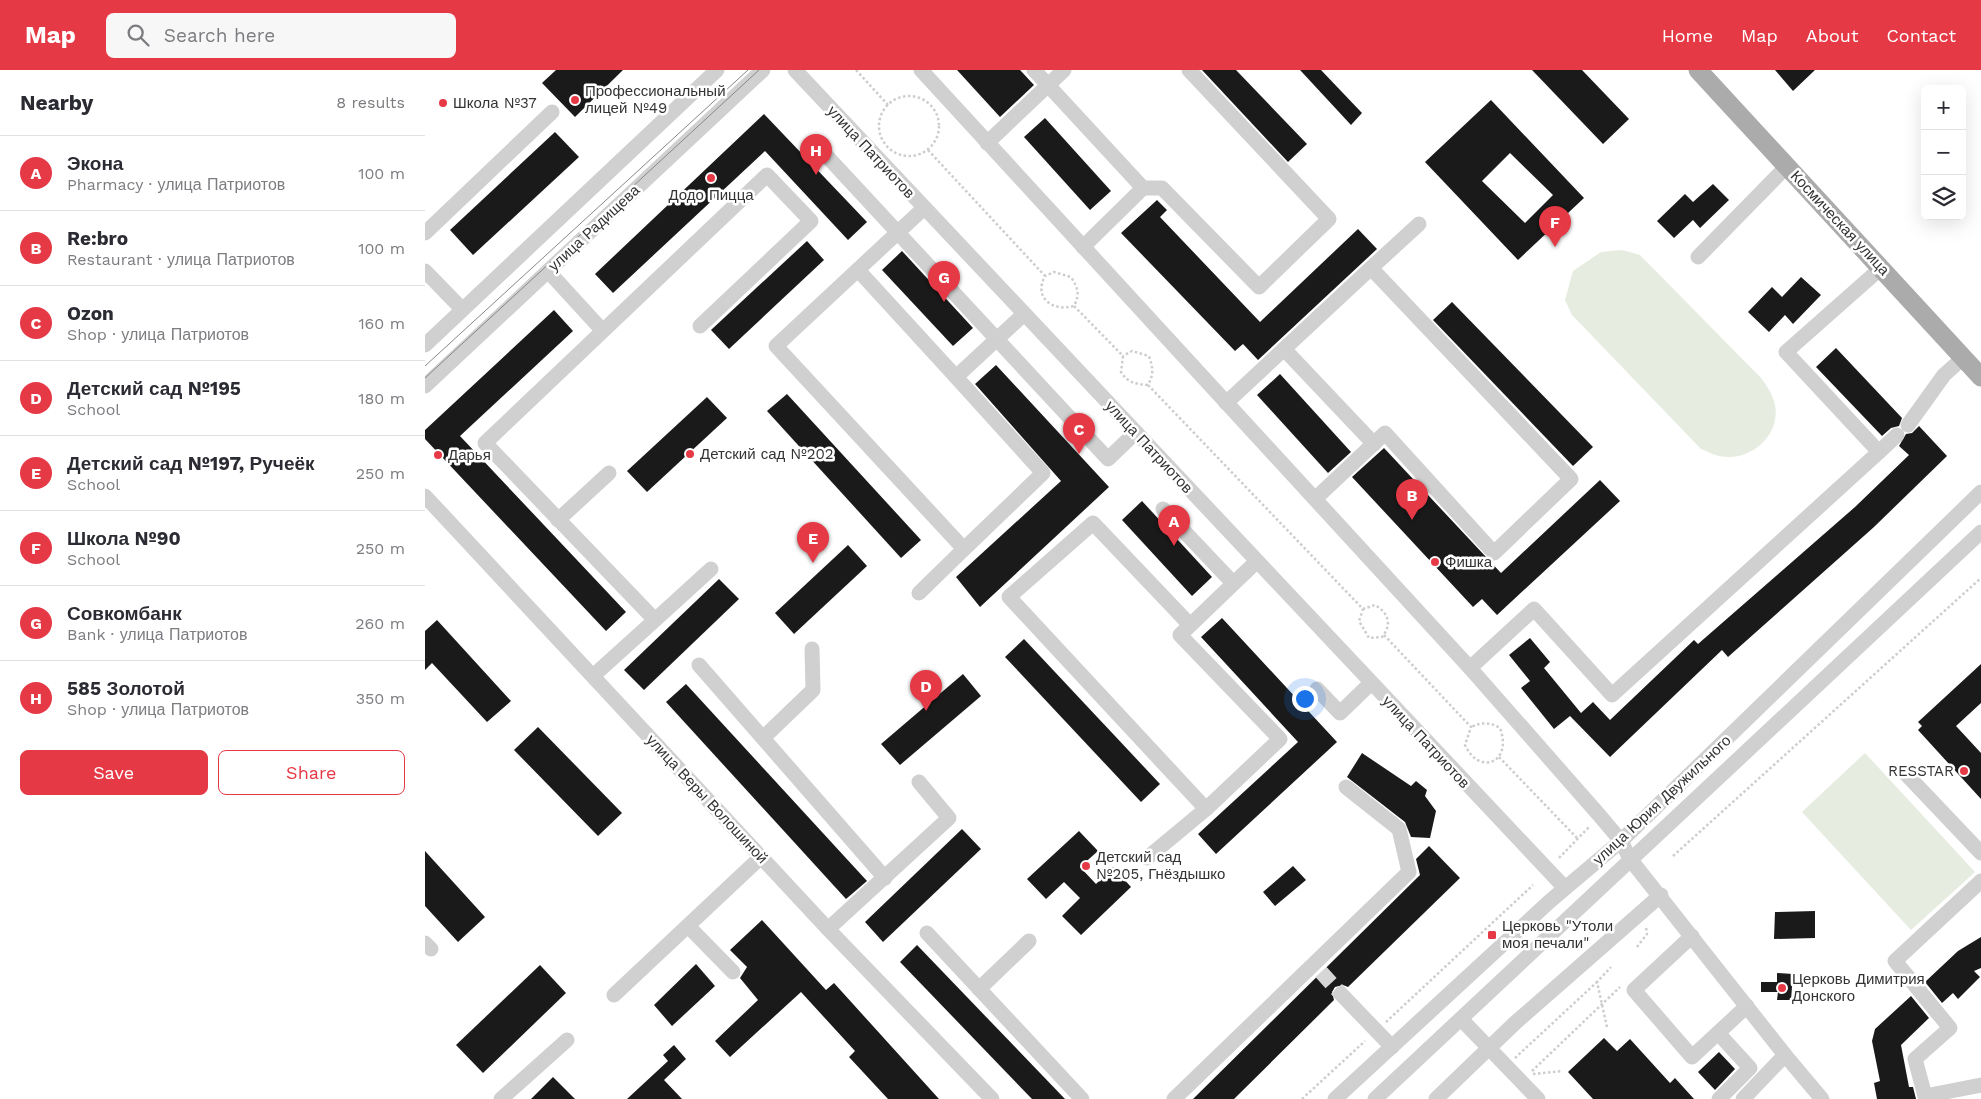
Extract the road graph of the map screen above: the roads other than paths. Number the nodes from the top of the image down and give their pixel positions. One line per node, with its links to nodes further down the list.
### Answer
1 (717, 70): 26 (street, улица Радищева)
2 (763, 70): 25 (street, улица Радищева)
3 (795, 70): 15 (street, улица Патриотов)
4 (921, 70): 11 (street)
5 (1034, 70): 9 (street)
6 (1064, 70): 9 (street)
7 (1189, 70): 14 (street)
8 (1698, 70): 13 (main road, Космическая улица)
9 (1047, 86): 11 (street); 14 (street)
10 (552, 112): 17 (street)
11 (987, 143): 19 (street)
12 (823, 152): 18 (street)
13 (1787, 166): 20 (street); 22 (main road, Космическая улица)
14 (1143, 188): 19 (street)
15 (924, 208): 18 (street); 27 (street, улица Патриотов)
16 (1419, 224): 21 (street)
17 (425, 233)
18 (897, 233): 23 (street); 30 (street)
19 (1083, 247): 37 (street)
20 (1698, 257)
21 (1371, 268): 32 (street); 39 (street)
22 (1881, 268): 33 (main road, Космическая улица); 40 (street)
23 (858, 270): 34 (street); 48 (street)
24 (425, 271): 26 (street)
25 (548, 272): 29 (street); 36 (street, улица Радищева)
26 (462, 310): 31 (street, улица Радищева)
27 (1024, 314): 30 (street); 38 (street, улица Патриотов)
28 (700, 326): 29 (street)
29 (602, 330): 46 (street)
30 (998, 338): 34 (street); 38 (street)
31 (425, 345)
32 (1284, 349): 37 (street); 39 (street)
33 (1963, 358): 35 (main road, Космическая улица); 40 (street)
34 (956, 377): 48 (street)
35 (1981, 377)
36 (425, 386)
37 (1226, 403): 44 (street)
38 (1135, 433): 49 (street, улица Патриотов)
39 (1373, 444): 44 (street)
40 (1879, 452): 57 (street)
41 (609, 474): 46 (street)
42 (1981, 492): 66 (street, улица Юрия Двужильного)
43 (425, 496): 58 (street, улица Веры Волошиной)
44 (1315, 499): 57 (street)
45 (1163, 510): 51 (street)
46 (558, 520): 53 (street)
47 (1981, 532): 70 (street, улица Юрия Двужильного)
48 (965, 549): 52 (street)
49 (1256, 562): 51 (street); 59 (street, улица Патриотов)
50 (711, 568): 53 (street)
51 (1233, 584): 54 (street)
52 (919, 593)
53 (655, 620): 58 (street)
54 (1190, 625): 65 (street); 65 (street)
55 (812, 649): 61 (street)
56 (699, 665): 61 (street)
57 (1470, 668): 66 (street)
58 (593, 676): 68 (street, улица Веры Волошиной)
59 (1371, 683): 60 (street); 73 (street, улица Патриотов)
60 (1317, 689)
61 (763, 738): 71 (street)
62 (1905, 774): 67 (street)
63 (919, 782): 71 (street)
64 (1346, 787): 95 (street)
65 (1205, 809): 69 (street)
66 (1621, 841): 70 (street); 73 (street, улица Юрия Двужильного)
67 (1981, 853)
68 (761, 857): 75 (street); 76 (street, улица Веры Волошиной)
69 (1147, 858)
70 (1630, 859): 74 (street); 85 (street, улица Юрия Двужильного)
71 (885, 878): 76 (street)
72 (1981, 880): 91 (street)
73 (1565, 888): 88 (street, улица Юрия Двужильного)
74 (1661, 895): 78 (street); 89 (street)
75 (688, 926): 80 (street); 83 (street)
76 (829, 929): 92 (street, улица Веры Волошиной)
77 (927, 934): 81 (street)
78 (1692, 936): 84 (street); 86 (street)
79 (1029, 942): 81 (street)
80 (733, 972)
81 (979, 989): 94 (street)
82 (1341, 994): 88 (street)
83 (614, 995)
84 (1747, 1006): 86 (street); 90 (street)
85 (1461, 1019): 89 (street); 97 (street, улица Юрия Двужильного)
86 (1718, 1033): 100 (street)
87 (567, 1040): 93 (street)
88 (1392, 1047): 96 (street, улица Юрия Двужильного)
89 (1489, 1048): 98 (street); 99 (street)
90 (1785, 1055): 101 (street); 102 (street)
91 (1981, 1085)
92 (985, 1097)
93 (501, 1099)
94 (1082, 1099)
95 (1174, 1099)
96 (1335, 1099)
97 (1375, 1099)
98 (1436, 1099)
99 (1538, 1099)
100 (1719, 1099)
101 (1743, 1099)
102 (1822, 1099)

